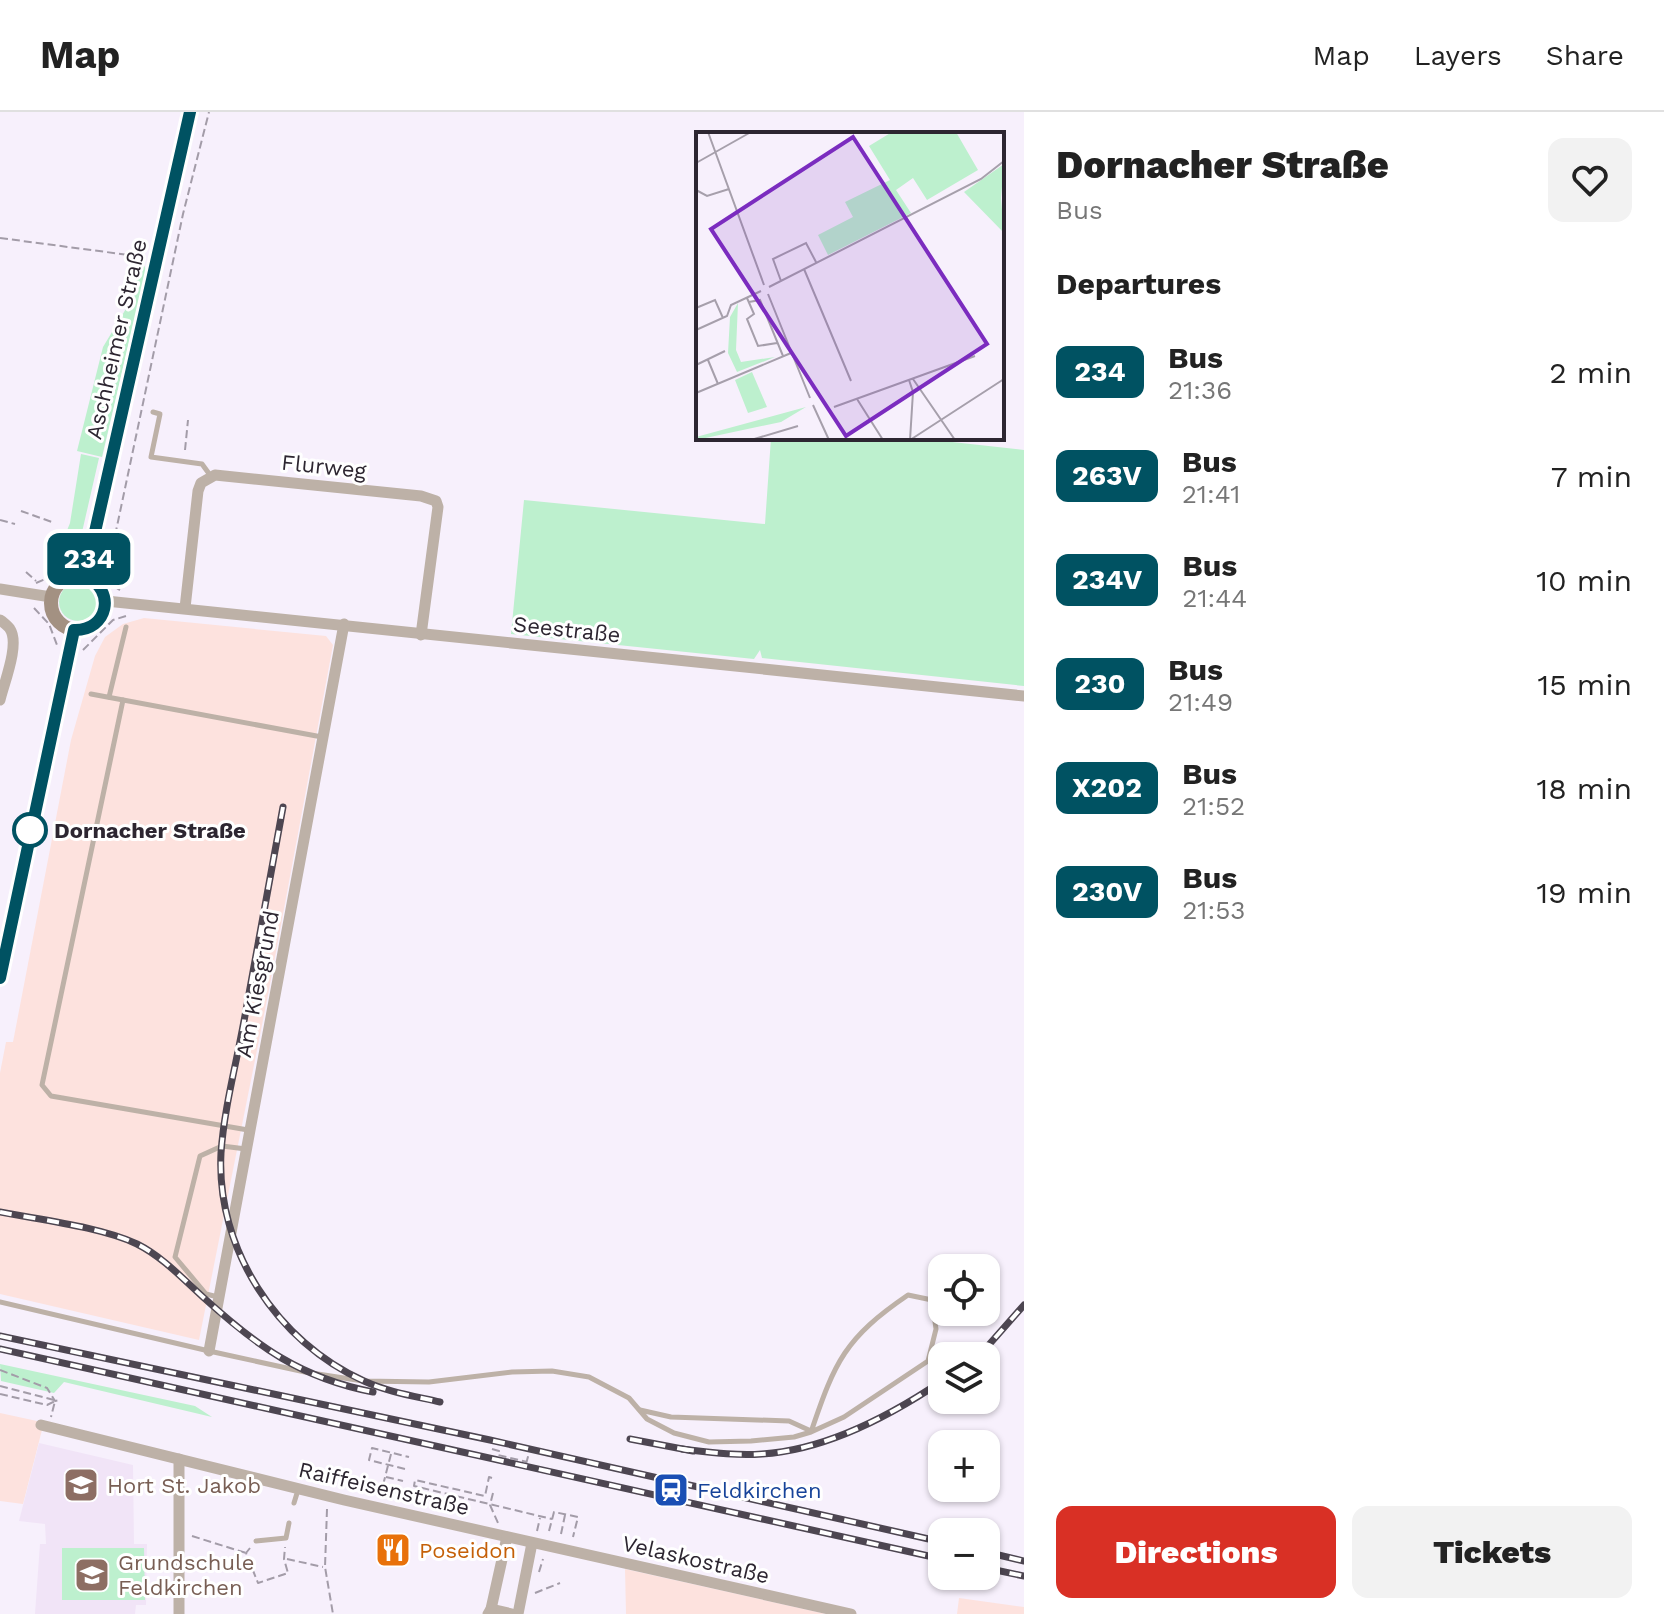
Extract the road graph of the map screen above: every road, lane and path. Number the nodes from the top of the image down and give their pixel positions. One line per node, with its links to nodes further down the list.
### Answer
1 (190, 112): 4 (main road, Aschheimer Straße)
2 (209, 112): 19 (path)
3 (0, 238): 4 (path)
4 (157, 259): 14 (main road, Aschheimer Straße)
5 (153, 412): 7 (lane)
6 (188, 420): 7 (path)
7 (184, 461): 8 (lane)
8 (211, 476): 20 (street); 25 (street, Flurweg)
9 (21, 511): 11 (path)
10 (0, 520): 12 (path)
11 (52, 522)
12 (15, 524)
13 (26, 572): 15 (path)
14 (85, 576): 17 (main road); 18 (main road)
15 (36, 582)
16 (0, 589): 17 (street)
17 (51, 597): 24 (main road)
18 (106, 601): 19 (street, Seestraße); 24 (main road)
19 (123, 602): 20 (street, Seestraße); 26 (path)
20 (185, 608): 22 (street, Seestraße)
21 (0, 620): 30 (street)
22 (344, 624): 25 (street, Seestraße); 32 (street, Am Kiesgrund)
23 (126, 627): 29 (lane)
24 (74, 630): 33 (main road)
25 (421, 635): 28 (street, Seestraße)
26 (85, 651)
27 (91, 694): 29 (lane)
28 (1024, 696)
29 (109, 697): 31 (lane)
30 (0, 700)
31 (123, 700): 32 (lane); 34 (lane)
32 (324, 737): 34 (street, Am Kiesgrund)
33 (0, 979)
34 (250, 1130): 35 (street, Am Kiesgrund)
35 (247, 1149): 36 (street, Am Kiesgrund); 36 (lane)
36 (218, 1297): 38 (street, Am Kiesgrund)
37 (0, 1302): 38 (lane)
38 (209, 1351): 44 (lane)
39 (0, 1370): 43 (path)
40 (0, 1386): 43 (path)
41 (0, 1394): 43 (path)
42 (61, 1400): 43 (path)
43 (55, 1401): 45 (path)
44 (640, 1410): 46 (lane); 46 (lane)
45 (45, 1426): 51 (street, Raiffeisenstraße)
46 (811, 1432): 46 (lane)
47 (492, 1449): 50 (path)
48 (391, 1453): 49 (path); 52 (path); 52 (path)
49 (409, 1457)
50 (527, 1458)
51 (179, 1459): 57 (street, Raiffeisenstraße); 68 (street)
52 (388, 1465): 53 (path); 55 (path)
53 (405, 1469)
54 (492, 1478): 62 (path)
55 (384, 1479): 56 (path); 59 (path)
56 (403, 1481)
57 (298, 1489): 60 (street, Raiffeisenstraße); 61 (lane)
58 (493, 1493): 62 (path)
59 (401, 1494)
60 (328, 1496): 70 (street, Raiffeisenstraße); 77 (path)
61 (294, 1503)
62 (490, 1505): 64 (path)
63 (565, 1514): 65 (path); 69 (path); 71 (path)
64 (541, 1517): 65 (path); 74 (path)
65 (552, 1519): 67 (path)
66 (289, 1523): 72 (lane)
67 (549, 1531)
68 (179, 1532): 75 (path); 81 (street)
69 (561, 1534)
70 (507, 1537): 74 (street, Raiffeisenstraße); 80 (street)
71 (573, 1537)
72 (286, 1538): 73 (lane); 76 (path)
73 (256, 1541): 75 (path)
74 (533, 1543): 84 (street); 85 (street, Velaskostraße)
75 (246, 1553): 76 (path)
76 (284, 1559): 77 (path)
77 (325, 1567): 82 (path)
78 (560, 1583): 79 (path)
79 (534, 1593)
80 (489, 1612): 83 (street)
81 (179, 1614)
82 (333, 1614)
83 (512, 1614)
84 (518, 1614)
85 (851, 1614)

